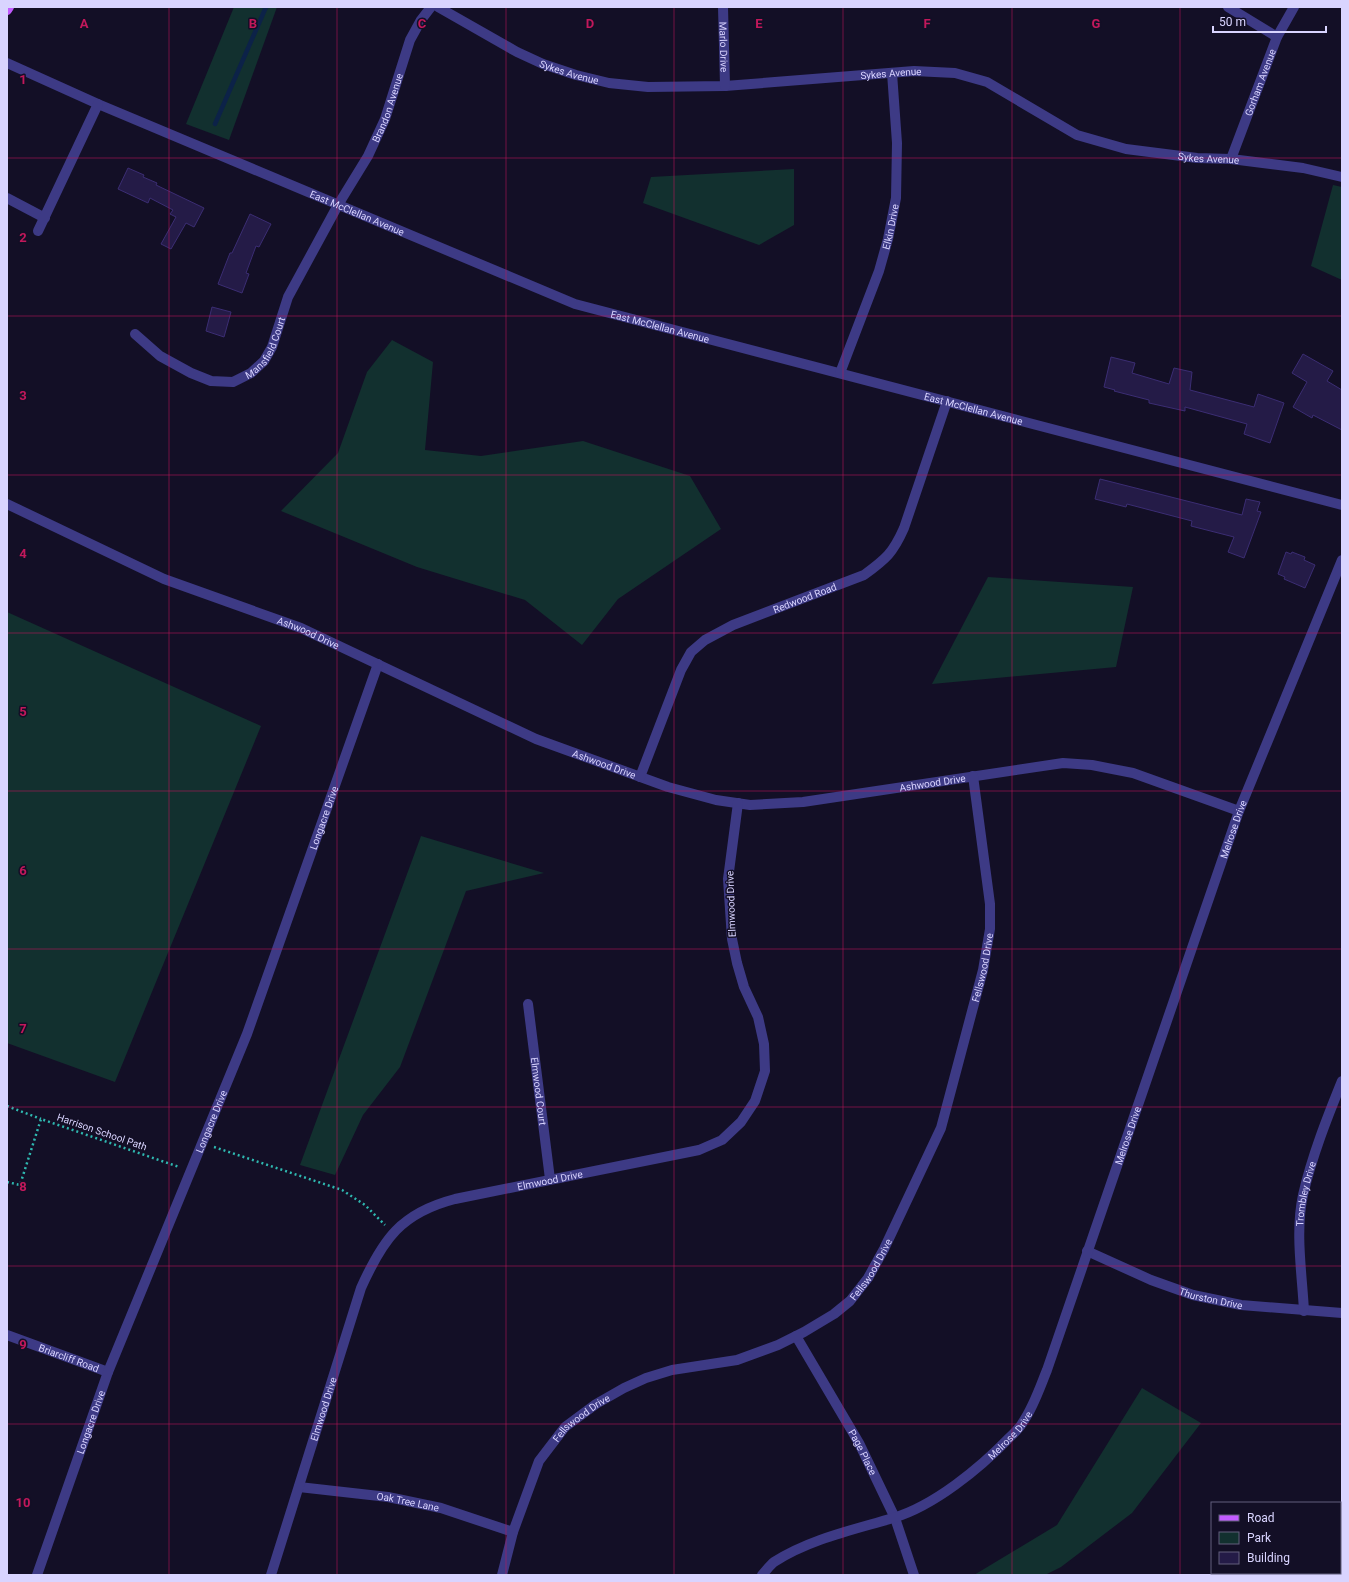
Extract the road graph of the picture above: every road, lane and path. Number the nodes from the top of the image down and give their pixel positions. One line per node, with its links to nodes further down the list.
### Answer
1 (8, 7): 7 (main road)
2 (431, 7): 16 (street, Brandon Avenue)
3 (438, 7): 11 (street, Sykes Avenue)
4 (723, 7): 11 (street, Marlo Drive)
5 (1228, 7): 8 (street)
6 (1294, 7): 8 (street, Gorham Avenue)
7 (7, 10)
8 (1277, 37): 13 (street, Gorham Avenue)
9 (7, 63): 12 (street, East McClellan Avenue)
10 (892, 73): 11 (street, Sykes Avenue); 13 (street, Sykes Avenue); 20 (street, Elkin Drive)
11 (725, 86)
12 (98, 104): 16 (street, East McClellan Avenue); 17 (street)
13 (1231, 159): 14 (street, Sykes Avenue)
14 (1342, 177)
15 (7, 198): 17 (street)
16 (338, 205): 19 (street, Mansfield Court); 20 (street, East McClellan Avenue)
17 (44, 218): 18 (street)
18 (38, 231)
19 (135, 334)
20 (840, 373): 21 (street, East McClellan Avenue)
21 (947, 401): 23 (street, East McClellan Avenue); 26 (street, Redwood Road)
22 (7, 504): 25 (street, Ashwood Drive)
23 (1342, 505)
24 (1342, 560): 29 (street, Melrose Drive)
25 (378, 664): 26 (street, Ashwood Drive); 34 (street, Longacre Drive)
26 (640, 776): 28 (street, Ashwood Drive)
27 (973, 776): 28 (street, Ashwood Drive); 29 (street, Ashwood Drive); 43 (street, Fellswood Drive)
28 (738, 803): 36 (street, Elmwood Drive)
29 (1239, 811): 39 (street, Melrose Drive)
30 (528, 1004): 36 (street, Elmwood Court)
31 (1342, 1082): 40 (street, Trombley Drive)
32 (7, 1106): 33 (path)
33 (41, 1119): 35 (path, Harrison School Path); 37 (path, Harrison School Path)
34 (202, 1143): 35 (street, Longacre Drive); 38 (path)
35 (191, 1171): 44 (street, Longacre Drive)
36 (550, 1179): 38 (street, Elmwood Drive)
37 (7, 1182)
38 (394, 1234): 45 (street, Elmwood Drive)
39 (1088, 1251): 40 (street, Thurston Drive); 46 (street, Melrose Drive)
40 (1304, 1311): 41 (street, Thurston Drive)
41 (1342, 1313)
42 (7, 1334): 44 (street, Briarcliff Road)
43 (796, 1336): 46 (street, Page Place); 47 (street, Fellswood Drive)
44 (108, 1372): 48 (street, Longacre Drive)
45 (299, 1487): 47 (street, Oak Tree Lane); 49 (street, Elmwood Drive)
46 (894, 1518): 51 (street, Melrose Drive); 52 (street, Page Place)
47 (513, 1532): 50 (street, Fellswood Drive)
48 (37, 1575)
49 (271, 1575)
50 (502, 1575)
51 (762, 1575)
52 (914, 1575)

